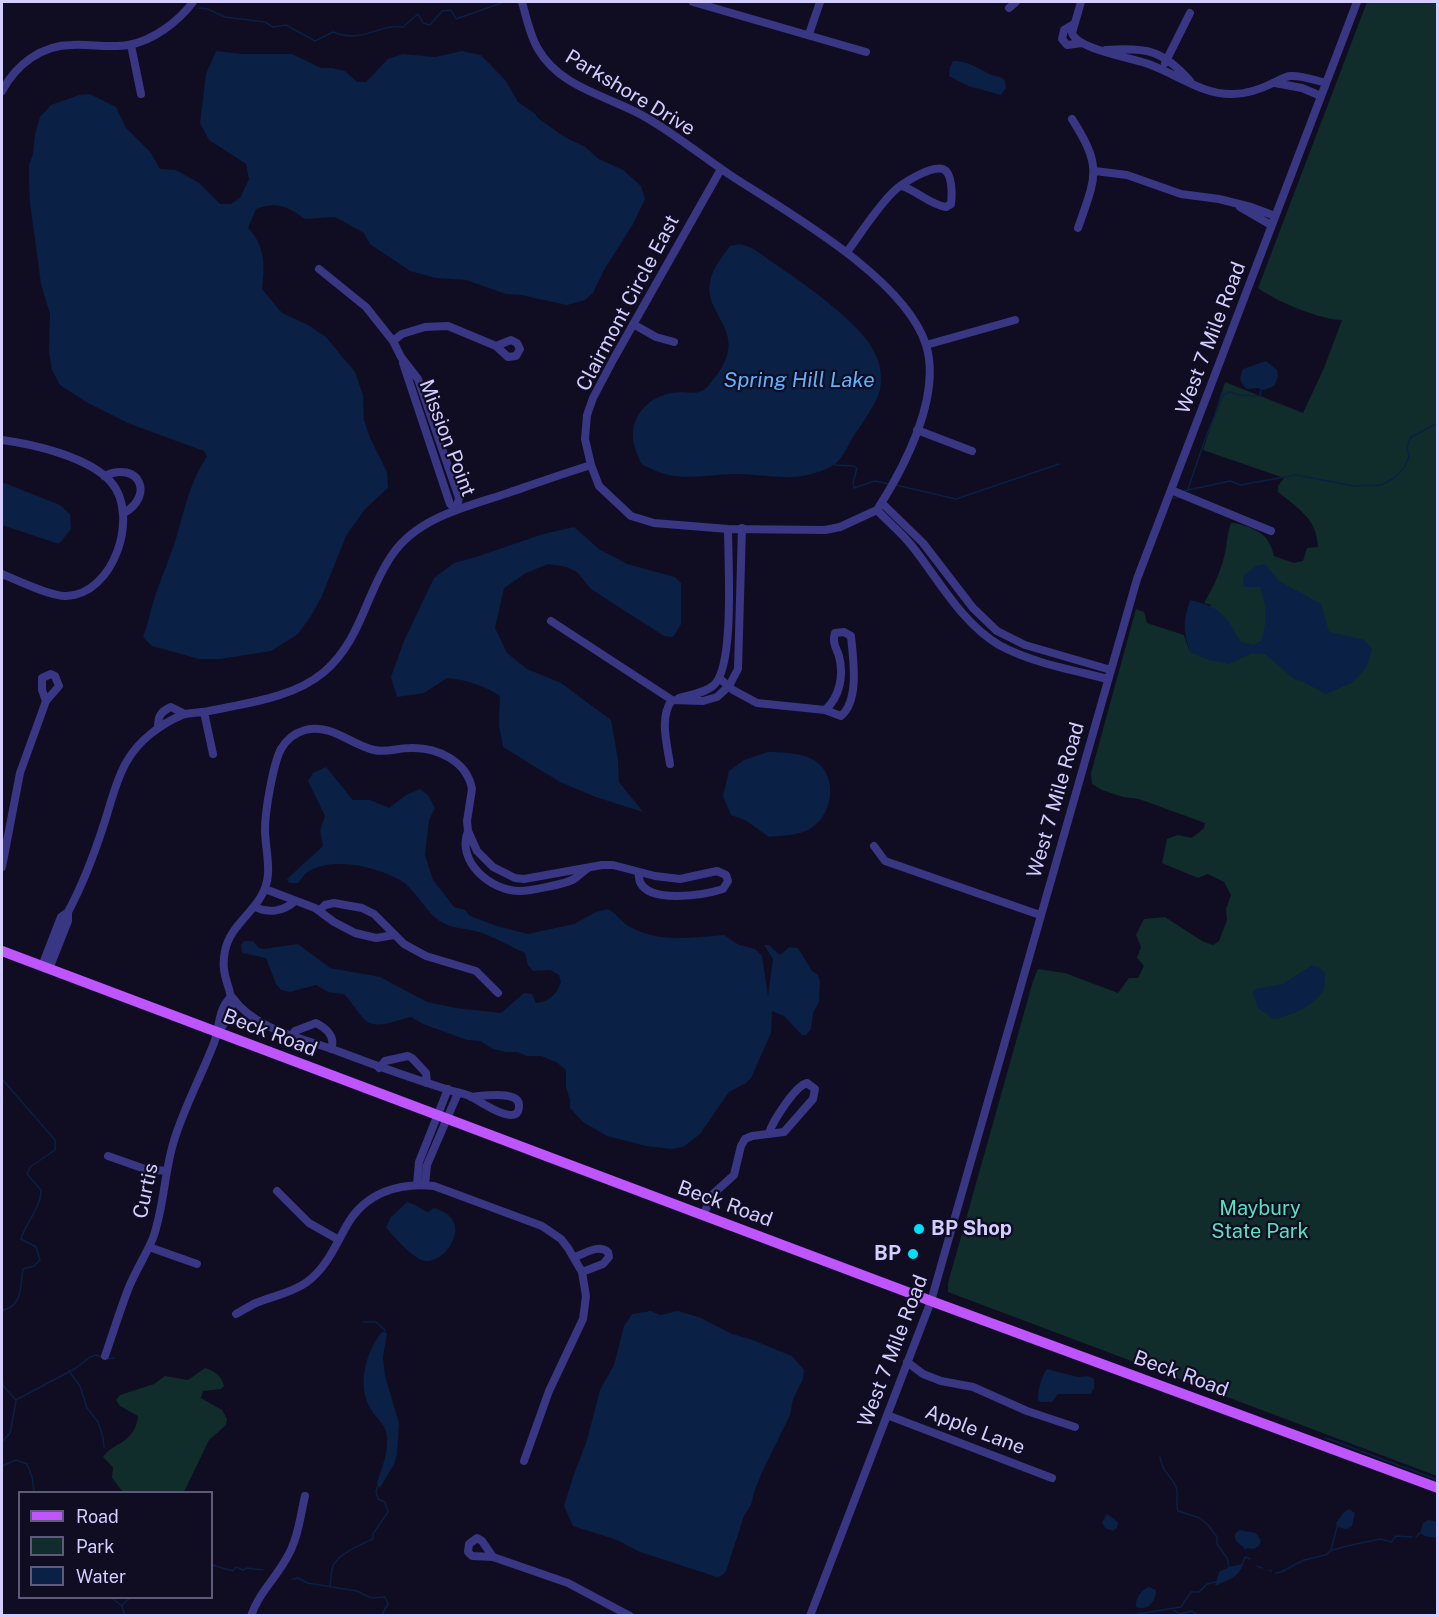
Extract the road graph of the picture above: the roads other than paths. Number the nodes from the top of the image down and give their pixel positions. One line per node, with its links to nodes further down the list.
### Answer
1 (192, 2): 9 (street)
2 (522, 2): 21 (street, Parkshore Drive)
3 (693, 2): 8 (street)
4 (820, 2): 8 (street)
5 (1081, 2): 10 (street)
6 (1357, 2): 15 (street, West 7 Mile Road)
7 (1190, 12): 12 (street)
8 (809, 34): 11 (street)
9 (131, 45): 17 (street); 18 (street)
10 (1103, 50): 12 (street); 13 (street)
11 (867, 52)
12 (1168, 59): 13 (street); 16 (street)
13 (1162, 70): 16 (street)
14 (1274, 82): 15 (street); 16 (street); 19 (street)
15 (1326, 83): 19 (street, West 7 Mile Road)
16 (1193, 84)
17 (2, 91)
18 (141, 94)
19 (1321, 96): 25 (street, West 7 Mile Road)
20 (1072, 119): 22 (street)
21 (721, 169): 28 (street, Parkshore Drive); 31 (street, Clairmont Circle East)
22 (1095, 171): 24 (street); 27 (street)
23 (902, 186): 23 (street); 28 (street)
24 (1237, 205): 25 (street); 26 (street)
25 (1275, 216): 26 (street, West 7 Mile Road)
26 (1271, 225): 41 (street, West 7 Mile Road)
27 (1078, 228)
28 (847, 252): 34 (street, Parkshore Drive)
29 (319, 269): 32 (street, Mission Point)
30 (1015, 320): 34 (street)
31 (633, 324): 33 (street); 39 (street, Clairmont Circle East)
32 (393, 341): 35 (street); 43 (street, Mission Point)
33 (674, 342)
34 (926, 345): 36 (street)
35 (496, 346)
36 (917, 430): 38 (street); 42 (street)
37 (2, 440): 40 (street)
38 (972, 451)
39 (591, 465): 43 (street); 46 (street, Clairmont Circle East)
40 (104, 476): 44 (street); 44 (street)
41 (1171, 489): 47 (street); 60 (street, West 7 Mile Road)
42 (879, 506): 45 (street, Clairmont Circle East); 48 (street); 49 (street)
43 (456, 510): 67 (street)
44 (124, 513): 50 (street)
45 (742, 528): 46 (street, Clairmont Circle East); 52 (street)
46 (728, 529): 51 (street)
47 (1271, 531)
48 (938, 563): 49 (street); 54 (street)
49 (930, 569): 57 (street)
50 (2, 574)
51 (728, 591): 52 (street); 56 (street)
52 (741, 591): 55 (street)
53 (551, 621): 64 (street)
54 (985, 621): 57 (street); 58 (street)
55 (741, 627): 56 (street); 63 (street)
56 (728, 628): 61 (street)
57 (978, 629): 59 (street)
58 (1040, 650): 59 (street); 60 (street)
59 (1038, 660): 62 (street)
60 (1111, 670): 62 (street, West 7 Mile Road)
61 (719, 678): 63 (street); 64 (street)
62 (1108, 679): 81 (street, West 7 Mile Road)
63 (729, 686): 64 (street); 66 (street)
64 (672, 700): 69 (street)
65 (46, 701): 72 (street)
66 (825, 710): 66 (street)
67 (204, 712): 68 (street); 84 (street)
68 (213, 754)
69 (670, 764)
70 (468, 831): 74 (street); 76 (street); 77 (street)
71 (874, 846): 81 (street)
72 (2, 867)
73 (589, 868): 74 (street); 75 (street); 76 (street)
74 (505, 873): 76 (street)
75 (638, 873): 75 (street)
76 (500, 887)
77 (266, 889): 78 (street); 79 (street)
78 (295, 901): 79 (street); 80 (street)
79 (255, 907): 86 (street)
80 (319, 911): 82 (street); 82 (street)
81 (1040, 915): 107 (street, West 7 Mile Road)
82 (394, 935): 85 (street)
83 (2, 951): 84 (main road, Beck Road)
84 (46, 967): 87 (main road, Beck Road)
85 (498, 993)
86 (231, 997): 87 (street, Curtis); 88 (street)
87 (218, 1032): 95 (main road, Beck Road); 98 (street, Curtis)
88 (291, 1036): 89 (street); 89 (street)
89 (331, 1049): 90 (street)
90 (379, 1068): 91 (street); 91 (street)
91 (427, 1083): 92 (street)
92 (448, 1089): 93 (street); 95 (street)
93 (458, 1093): 94 (street); 95 (street)
94 (471, 1096): 94 (street)
95 (442, 1118): 99 (street); 101 (main road, Beck Road)
96 (768, 1133): 96 (street); 101 (street)
97 (108, 1156): 98 (street)
98 (167, 1171): 103 (street, Curtis)
99 (421, 1184): 102 (street); 104 (street)
100 (277, 1191): 102 (street)
101 (703, 1215): 107 (main road, Beck Road)
102 (339, 1239): 108 (street)
103 (149, 1247): 105 (street); 109 (street, Curtis)
104 (575, 1257): 106 (street); 106 (street)
105 (197, 1264)
106 (582, 1272): 113 (street)
107 (931, 1301): 110 (street, West 7 Mile Road); 115 (main road, Beck Road)
108 (236, 1314)
109 (105, 1356)
110 (907, 1362): 111 (street, West 7 Mile Road); 112 (street)
111 (887, 1415): 114 (street, Apple Lane); 120 (street, West 7 Mile Road)
112 (1076, 1427)
113 (524, 1461)
114 (1052, 1478)
115 (1437, 1488)
116 (305, 1496): 118 (street)
117 (493, 1557): 119 (street)
118 (252, 1616)
119 (630, 1616)
120 (810, 1616)

